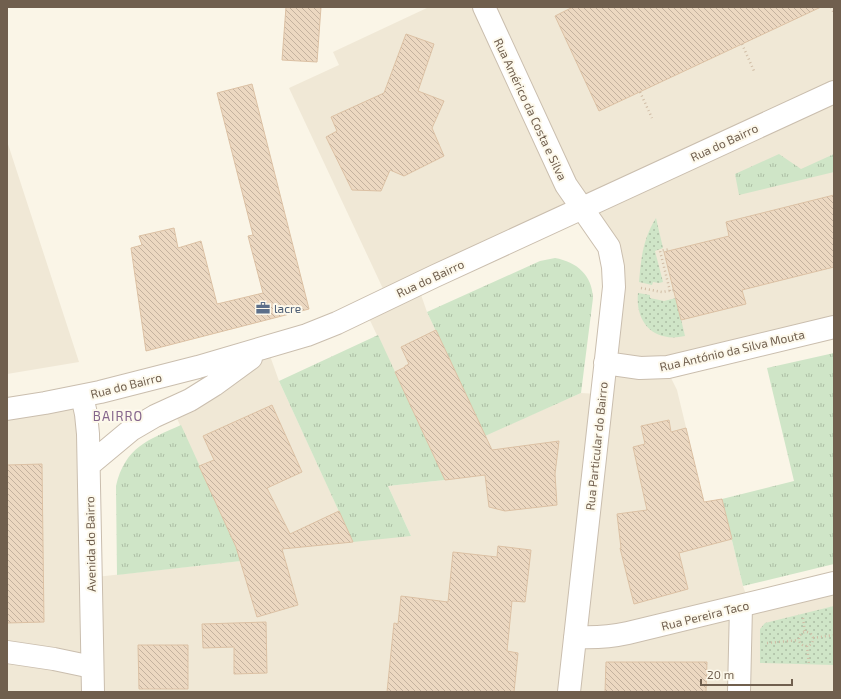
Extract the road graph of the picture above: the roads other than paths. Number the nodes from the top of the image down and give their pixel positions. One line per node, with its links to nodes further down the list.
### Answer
1 (484, 7): 3 (street, Rua Américo da Costa e Silva)
2 (834, 92): 3 (street, Rua do Bairro)
3 (582, 208): 5 (street, Rua do Bairro); 6 (street, Rua Particular do Bairro)
4 (834, 327): 6 (street, Rua António da Silva Mouta)
5 (262, 350): 7 (street, Rua do Bairro); 9 (street)
6 (605, 363): 12 (street, Rua Particular do Bairro)
7 (82, 396): 8 (street, Rua do Bairro); 9 (street, Avenida do Bairro)
8 (7, 409)
9 (89, 465): 14 (street, Avenida do Bairro)
10 (834, 583): 11 (street, Rua Pereira Taco)
11 (741, 606): 12 (street, Rua Pereira Taco); 17 (street)
12 (575, 637): 16 (street, Rua Particular do Bairro)
13 (7, 652): 14 (street)
14 (92, 667): 15 (street, Avenida do Bairro)
15 (93, 692)
16 (568, 692)
17 (740, 692)

